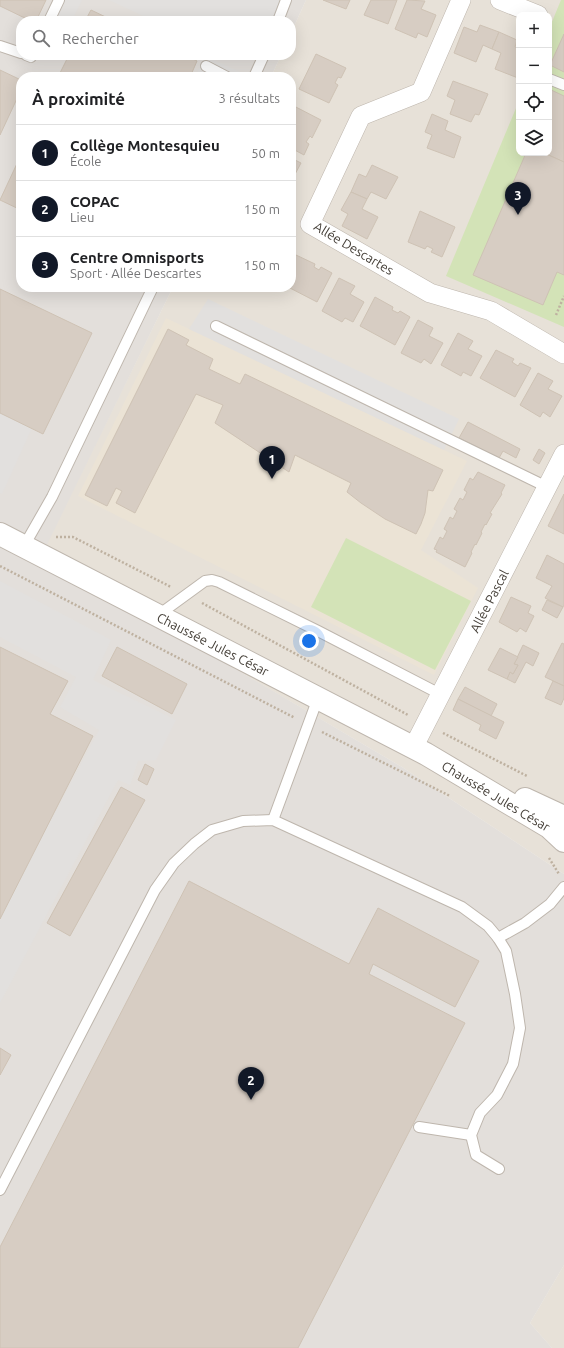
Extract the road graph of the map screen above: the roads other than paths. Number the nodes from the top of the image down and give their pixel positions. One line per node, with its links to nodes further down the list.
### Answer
1 (59, 0): 6 (lane)
2 (286, 0): 7 (lane)
3 (461, 0): 18 (street, Allée Descartes)
4 (500, 0): 5 (street)
5 (530, 12)
6 (51, 16)
7 (280, 16)
8 (0, 46): 9 (lane)
9 (16, 51)
10 (262, 60): 13 (lane)
11 (206, 66): 12 (lane)
12 (217, 72)
13 (256, 72)
14 (552, 80): 15 (lane)
15 (564, 85)
16 (151, 292): 22 (lane)
17 (216, 326): 20 (lane)
18 (564, 354)
19 (564, 454): 20 (street, Allée Pascal)
20 (547, 487): 24 (street, Allée Pascal)
21 (0, 534): 22 (street, Chaussée Jules César)
22 (24, 546): 23 (street, Chaussée Jules César)
23 (157, 616): 24 (lane); 25 (street, Chaussée Jules César)
24 (440, 694): 26 (street, Allée Pascal)
25 (318, 698): 26 (street, Chaussée Jules César); 28 (lane)
26 (420, 751): 27 (street, Chaussée Jules César); 29 (street, Chaussée Jules César)
27 (564, 817)
28 (273, 820): 31 (lane); 35 (lane)
29 (564, 841)
30 (564, 887): 31 (lane)
31 (498, 938): 33 (lane)
32 (419, 1127): 33 (lane)
33 (471, 1135): 34 (lane)
34 (499, 1169)
35 (0, 1190)

